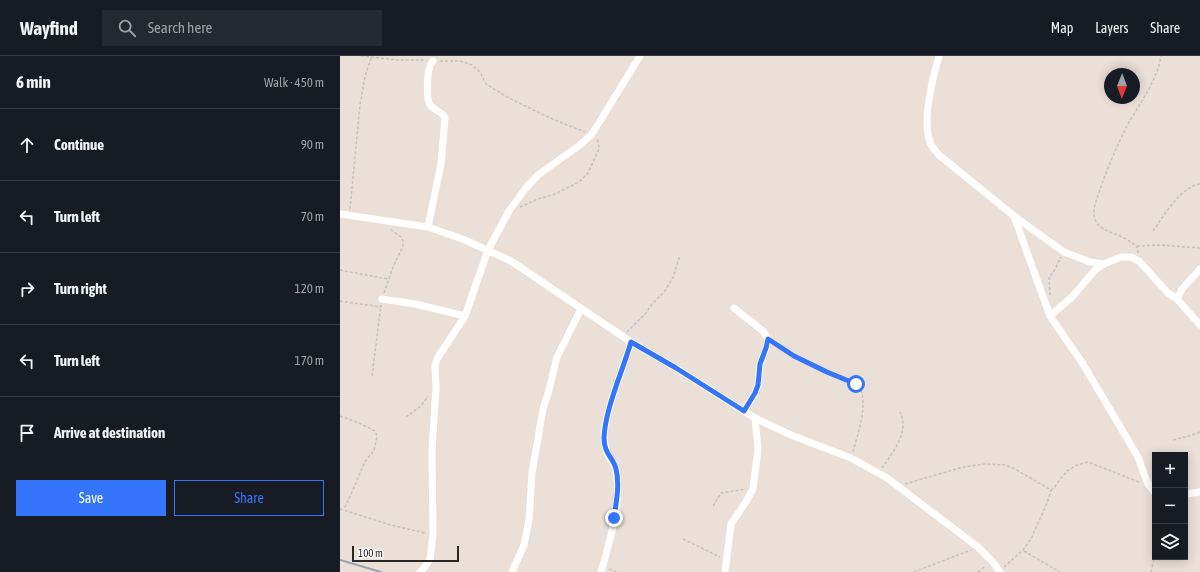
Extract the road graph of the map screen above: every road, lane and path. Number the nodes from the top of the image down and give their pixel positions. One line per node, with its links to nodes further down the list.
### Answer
1 (361, 56): 6 (path)
2 (418, 56): 7 (path)
3 (640, 56): 9 (street)
4 (939, 56): 14 (street)
5 (1161, 56): 17 (path)
6 (371, 57): 7 (path); 13 (path)
7 (418, 60): 8 (path)
8 (433, 61): 9 (path); 15 (street)
9 (592, 134): 11 (street); 11 (path)
10 (1200, 184): 16 (path)
11 (509, 211): 19 (street)
12 (340, 214): 13 (street)
13 (350, 215): 15 (street)
14 (1014, 216): 23 (street); 35 (street)
15 (428, 226): 19 (street)
16 (1153, 231)
17 (1137, 246): 18 (path); 22 (path)
18 (1200, 248)
19 (488, 250): 33 (street); 34 (street)
20 (680, 255): 37 (path)
21 (1061, 256): 27 (path)
22 (1139, 261): 23 (street); 29 (street)
23 (1104, 264): 35 (street)
24 (1200, 269): 29 (street)
25 (340, 270): 26 (path)
26 (388, 279)
27 (1050, 298)
28 (382, 299): 34 (street)
29 (1177, 299): 36 (street)
30 (340, 301): 31 (path)
31 (381, 307)
32 (734, 308): 38 (street)
33 (581, 309): 37 (street); 69 (street)
34 (465, 316): 40 (street)
35 (1050, 316): 51 (street)
36 (1200, 325)
37 (623, 336): 39 (street)
38 (768, 339): 41 (street); 48 (path)
39 (631, 342): 41 (street); 70 (street)
40 (436, 382): 44 (path); 60 (street)
41 (744, 411): 45 (street)
42 (900, 412): 49 (path)
43 (340, 416): 59 (path)
44 (406, 416)
45 (754, 418): 48 (street); 52 (street)
46 (1200, 432): 47 (path)
47 (1173, 440)
48 (851, 458): 49 (street)
49 (879, 472): 50 (street)
50 (900, 486): 53 (path); 62 (street)
51 (1150, 487): 53 (path); 54 (street)
52 (753, 489): 57 (path); 64 (street)
53 (1051, 490): 63 (path)
54 (1152, 490)
55 (1200, 492): 56 (street)
56 (1188, 494)
57 (713, 506)
58 (340, 508): 59 (path)
59 (344, 510): 60 (path)
60 (433, 534): 68 (street)
61 (683, 539): 64 (path)
62 (978, 547): 66 (street); 72 (path)
63 (1023, 550): 67 (path); 74 (path)
64 (727, 560): 71 (street)
65 (1154, 560): 75 (path)
66 (993, 562): 67 (street); 73 (path)
67 (1000, 571)
68 (420, 572)
69 (512, 572)
70 (601, 572)
71 (725, 572)
72 (914, 572)
73 (978, 572)
74 (1060, 572)
75 (1151, 572)

